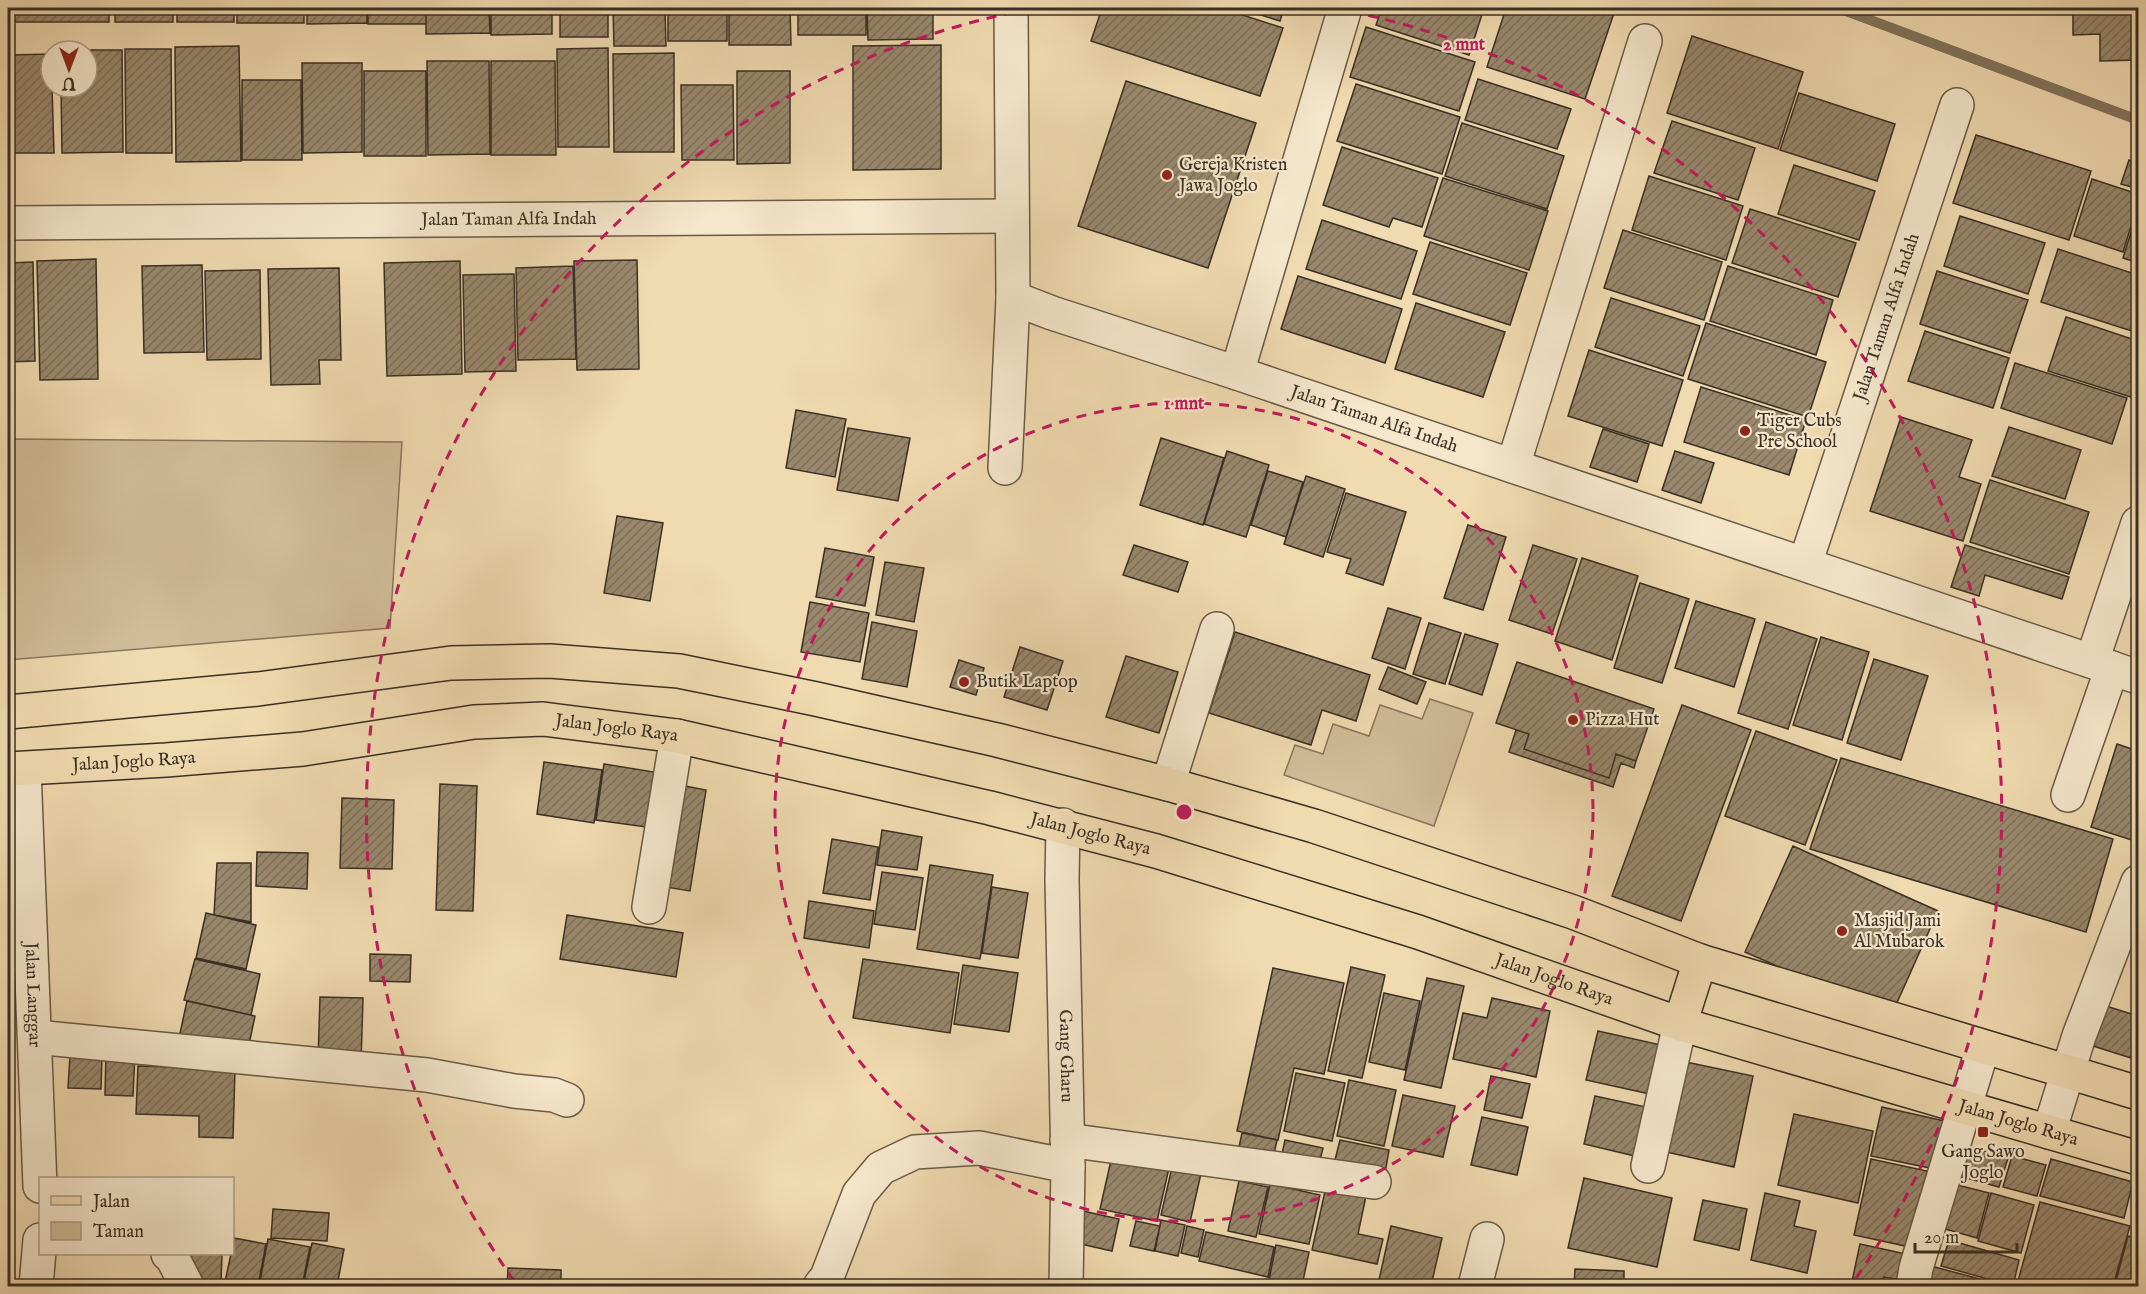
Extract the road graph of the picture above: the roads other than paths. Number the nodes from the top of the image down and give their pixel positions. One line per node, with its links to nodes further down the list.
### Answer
1 (1011, 8): 5 (street)
2 (1345, 8): 8 (street)
3 (1645, 41): 9 (street)
4 (1957, 105): 12 (street, Jalan Taman Alfa Indah)
5 (1012, 216): 6 (street, Jalan Taman Alfa Indah); 7 (street)
6 (8, 223)
7 (1012, 298): 8 (street, Jalan Taman Alfa Indah); 10 (street)
8 (1237, 373): 9 (street, Jalan Taman Alfa Indah)
9 (1513, 466): 12 (street, Jalan Taman Alfa Indah)
10 (1005, 468)
11 (2139, 523): 14 (street)
12 (1805, 564): 14 (street, Jalan Taman Alfa Indah)
13 (1217, 629): 18 (street)
14 (2114, 668): 19 (street)
15 (8, 712): 18 (main road)
16 (677, 736): 17 (main road, Jalan Joglo Raya); 20 (main road, Jalan Joglo Raya); 22 (street)
17 (16, 769): 25 (street, Jalan Langgar)
18 (1168, 784): 23 (main road)
19 (2068, 795)
20 (1063, 825): 24 (main road, Jalan Joglo Raya); 32 (street, Gang Gharu)
21 (2139, 882): 27 (street)
22 (649, 907)
23 (1700, 961): 24 (main road); 26 (main road)
24 (1680, 1024): 30 (main road, Jalan Joglo Raya); 34 (street)
25 (35, 1037): 29 (street); 35 (street, Jalan Langgar)
26 (1983, 1047): 27 (main road); 30 (street)
27 (2067, 1071): 28 (main road); 31 (street)
28 (2139, 1093)
29 (567, 1100)
30 (1965, 1107): 31 (main road, Jalan Joglo Raya); 45 (street)
31 (2049, 1132): 33 (main road, Jalan Joglo Raya)
32 (1067, 1153): 36 (street); 42 (street); 43 (street, Gang Gharu)
33 (2139, 1158)
34 (1648, 1166)
35 (40, 1177)
36 (1374, 1182)
37 (1487, 1239): 44 (street)
38 (39, 1252): 40 (street)
39 (169, 1255): 41 (street)
40 (36, 1287)
41 (187, 1287)
42 (820, 1287)
43 (1066, 1287)
44 (1475, 1287)
45 (1913, 1287)

